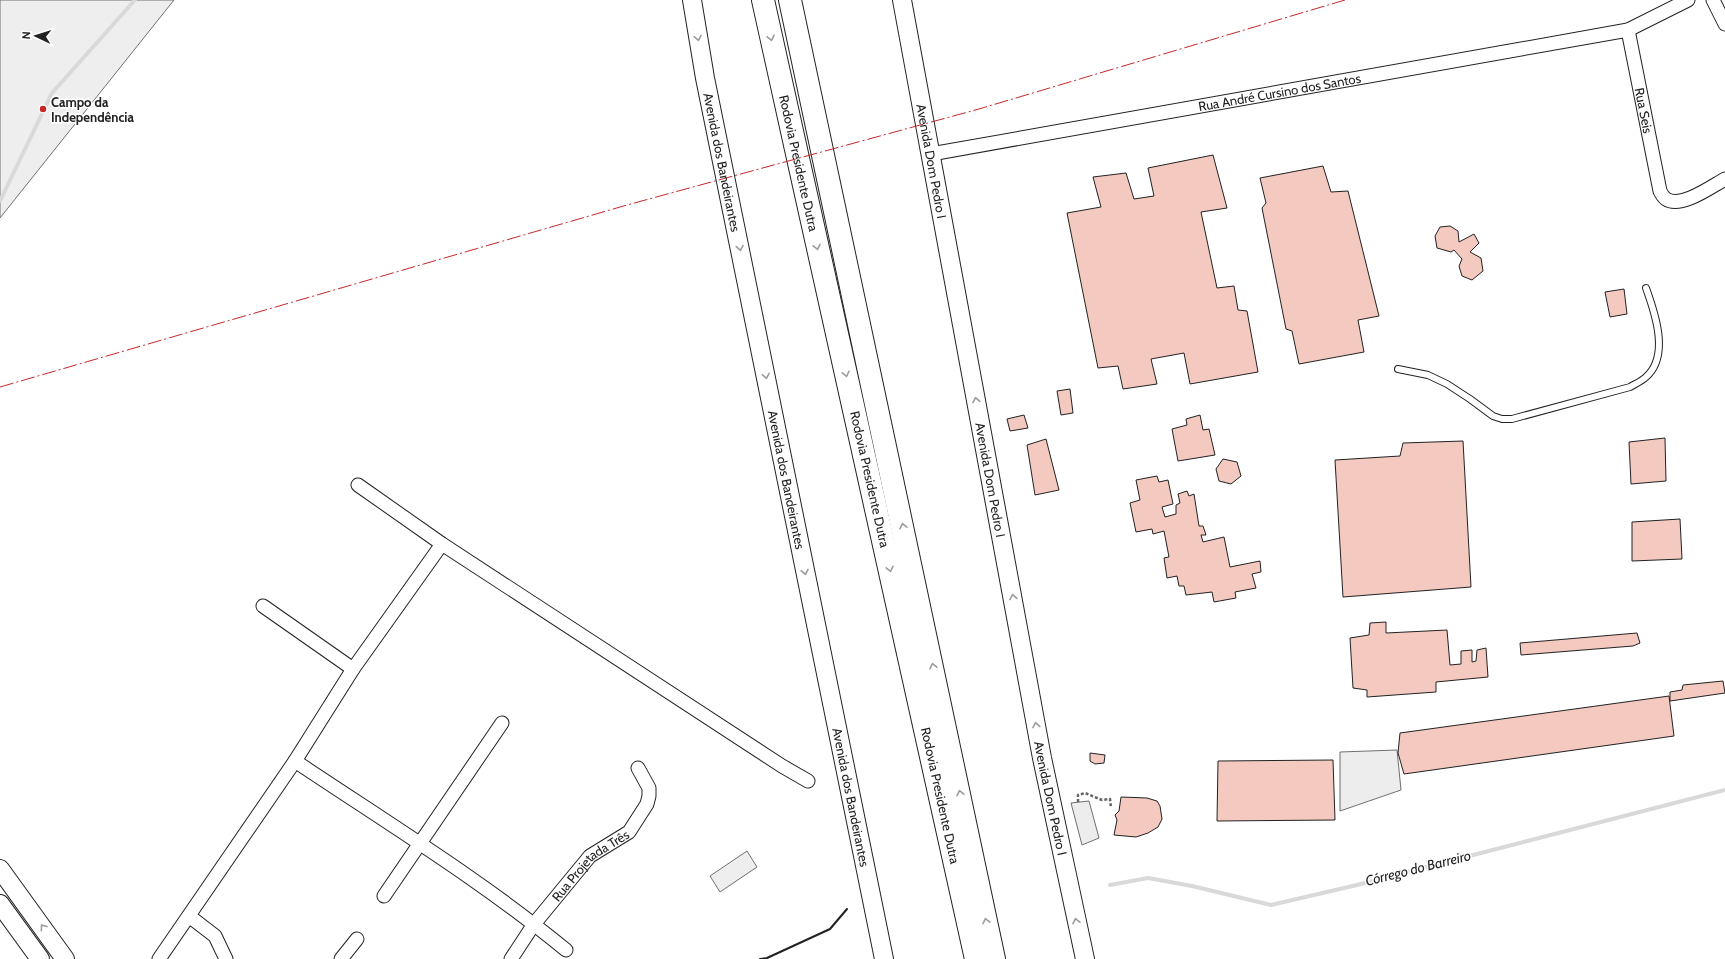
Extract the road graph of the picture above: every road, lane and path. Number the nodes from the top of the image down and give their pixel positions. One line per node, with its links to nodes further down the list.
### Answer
1 (692, 0): 37 (main road, Avenida dos Bandeirantes, one-way to 37)
2 (763, 0): 38 (highway, Rodovia Presidente Dutra, one-way to 38)
3 (790, 0): 39 (highway, Rodovia Presidente Dutra, one-way to 3)
4 (902, 0): 9 (main road, Avenida Dom Pedro I)
5 (1688, 0): 8 (street, Rua André Cursino dos Santos)
6 (1713, 0): 7 (street)
7 (1725, 24)
8 (1628, 30): 9 (street, Rua André Cursino dos Santos); 10 (street, Rua Seis)
9 (931, 154): 40 (main road, Avenida Dom Pedro I, one-way to 9)
10 (1725, 179)
11 (1646, 288): 12 (lane)
12 (1398, 368)
13 (358, 486): 14 (street)
14 (442, 544): 16 (street); 20 (street)
15 (263, 606): 16 (street)
16 (353, 669): 18 (street)
17 (502, 723): 23 (street)
18 (295, 761): 23 (street); 27 (street)
19 (638, 768): 28 (street, Rua Projetada Três)
20 (808, 781)
21 (1078, 802): 22 (path)
22 (1112, 808)
23 (419, 844): 25 (street); 28 (street)
24 (0, 869): 32 (main road, one-way to 24)
25 (384, 896)
26 (0, 904): 31 (main road)
27 (189, 916): 33 (street); 34 (street)
28 (534, 924): 30 (street); 36 (street, Rua Projetada Três)
29 (357, 939): 35 (street)
30 (566, 950)
31 (40, 959)
32 (65, 959)
33 (159, 959)
34 (226, 959)
35 (342, 959)
36 (512, 959)
37 (884, 959)
38 (976, 959)
39 (994, 959)
40 (1084, 959)

